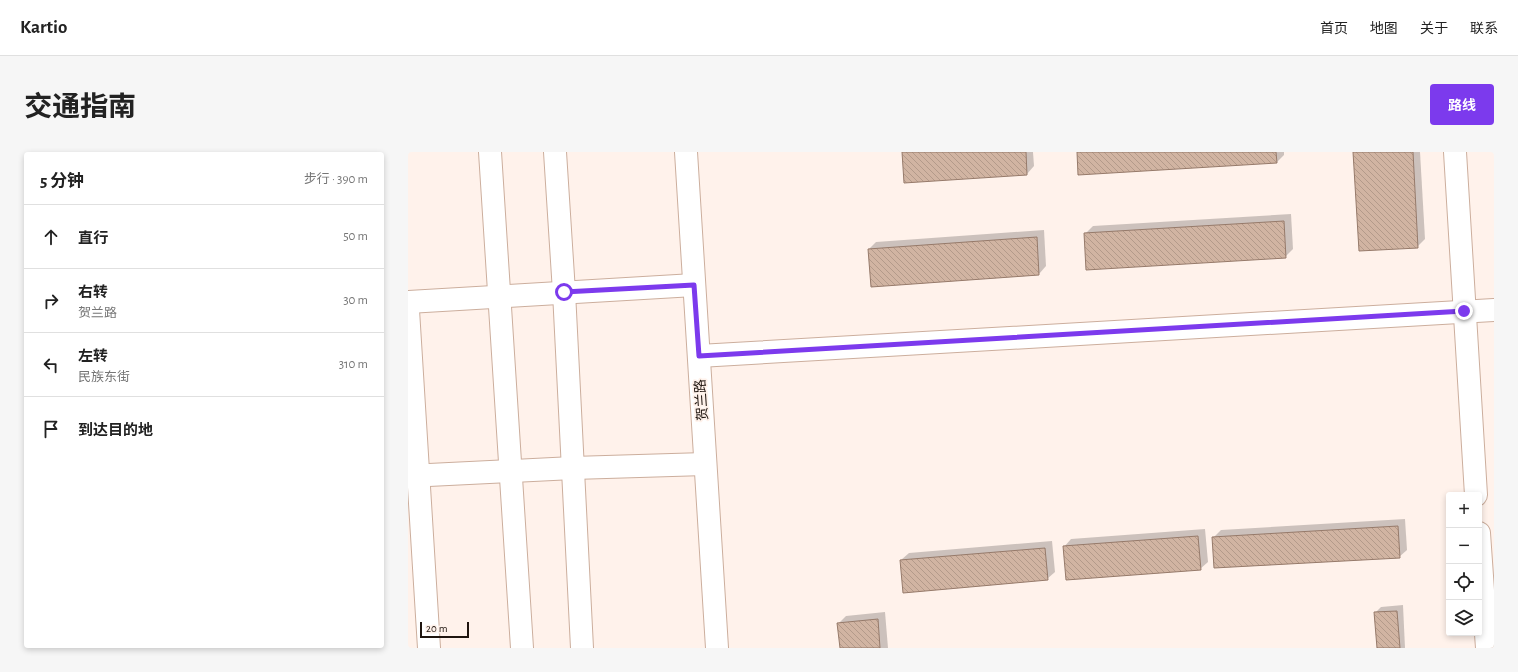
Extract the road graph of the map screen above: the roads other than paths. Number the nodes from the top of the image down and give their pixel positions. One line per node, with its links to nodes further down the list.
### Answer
1 (490, 152): 7 (street)
2 (555, 152): 6 (street)
3 (686, 152): 5 (street, 贺兰路)
4 (1455, 152): 11 (street)
5 (694, 285): 6 (street); 12 (street, 贺兰路)
6 (564, 292): 7 (street); 14 (street)
7 (499, 296): 8 (street); 15 (street)
8 (408, 302)
9 (408, 310): 16 (street)
10 (1494, 310): 11 (street)
11 (1464, 311): 12 (street); 17 (street)
12 (699, 356): 13 (street, 贺兰路)
13 (705, 464): 14 (street); 22 (street, 贺兰路)
14 (573, 468): 15 (street); 21 (street)
15 (511, 471): 16 (street); 20 (street)
16 (413, 476): 19 (street)
17 (1476, 492)
18 (1481, 564): 23 (street)
19 (429, 648)
20 (522, 648)
21 (582, 648)
22 (717, 648)
23 (1486, 648)

